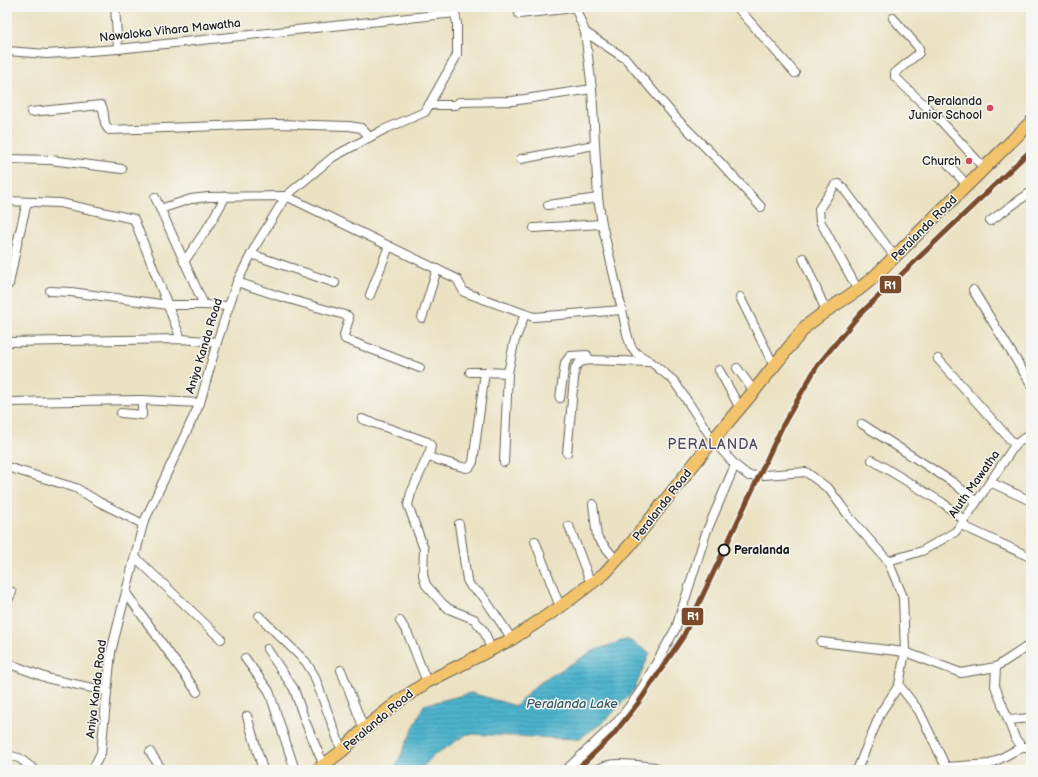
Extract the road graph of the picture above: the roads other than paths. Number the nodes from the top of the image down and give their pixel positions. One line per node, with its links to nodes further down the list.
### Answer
1 (115, 7): 8 (street)
2 (575, 7): 5 (street); 7 (street)
3 (737, 7): 10 (street)
4 (454, 10): 8 (street, Nawaloka Vihara Mawatha); 12 (street, Aniya Kanda Road)
5 (519, 14)
6 (893, 18): 20 (street)
7 (585, 32): 11 (street); 31 (street)
8 (118, 49): 9 (street, Nawaloka Vihara Mawatha)
9 (7, 51)
10 (795, 73)
11 (592, 89): 12 (street); 16 (street)
12 (429, 105): 15 (street, Aniya Kanda Road)
13 (31, 112): 15 (street)
14 (1031, 122): 20 (main road, Peralanda Road)
15 (370, 137): 25 (street, Aniya Kanda Road)
16 (594, 145): 18 (street); 27 (street)
17 (7, 159): 21 (street)
18 (521, 159)
19 (948, 164): 22 (street)
20 (984, 168): 22 (main road, Peralanda Road)
21 (122, 169)
22 (967, 185): 38 (main road, Peralanda Road)
23 (1031, 192): 33 (street)
24 (226, 196): 25 (street); 32 (street); 40 (street)
25 (286, 196): 36 (street); 37 (street, Aniya Kanda Road)
26 (155, 197): 32 (street)
27 (598, 198): 30 (street); 34 (street)
28 (7, 201): 29 (street)
29 (27, 202): 44 (street); 50 (street)
30 (548, 204)
31 (761, 207)
32 (160, 209): 40 (street)
33 (990, 221)
34 (602, 224): 35 (street); 53 (street)
35 (534, 228)
36 (389, 246): 41 (street); 48 (street)
37 (251, 254): 42 (street, Aniya Kanda Road); 43 (street)
38 (895, 257): 45 (main road, Peralanda Road); 45 (street)
39 (803, 258): 54 (street)
40 (184, 262): 51 (street)
41 (437, 269): 55 (street); 56 (street)
42 (237, 282): 52 (street, Aniya Kanda Road); 64 (street)
43 (335, 283)
44 (7, 286)
45 (858, 290): 54 (main road, Peralanda Road)
46 (973, 290): 70 (street)
47 (50, 291): 50 (street)
48 (370, 296)
49 (740, 297): 63 (street)
50 (168, 305): 51 (street); 57 (street)
51 (204, 305): 52 (street)
52 (229, 306): 59 (street, Aniya Kanda Road)
53 (622, 310): 55 (street); 62 (street)
54 (826, 310): 63 (main road, Peralanda Road)
55 (525, 314): 69 (street)
56 (422, 318)
57 (181, 339): 58 (street); 59 (street)
58 (7, 342)
59 (217, 342): 75 (street, Aniya Kanda Road)
60 (938, 359): 82 (street)
61 (589, 360): 62 (street); 72 (street); 83 (street)
62 (651, 362): 81 (street)
63 (774, 366): 71 (main road, Peralanda Road)
64 (420, 368)
65 (737, 368): 71 (street)
66 (719, 370): 76 (street)
67 (470, 372): 68 (street)
68 (485, 372): 69 (street); 84 (street)
69 (508, 373): 86 (street)
70 (1031, 384)
71 (754, 392): 76 (main road, Peralanda Road)
72 (560, 398)
73 (142, 400): 74 (street); 75 (street); 77 (street)
74 (7, 402)
75 (200, 404): 94 (street, Aniya Kanda Road)
76 (740, 408): 81 (main road, Peralanda Road)
77 (121, 413)
78 (362, 419): 84 (street)
79 (862, 424): 91 (street)
80 (1031, 432): 82 (street, Aluth Mawatha)
81 (713, 440): 87 (street); 100 (main road, Peralanda Road)
82 (1016, 445): 89 (street, Aluth Mawatha)
83 (567, 453)
84 (428, 457): 114 (street)
85 (872, 460): 93 (street)
86 (504, 462)
87 (735, 465): 101 (street); 139 (street)
88 (7, 467): 94 (street)
89 (990, 482): 90 (street); 91 (street, Aluth Mawatha)
90 (1031, 501)
91 (976, 502): 93 (street, Aluth Mawatha)
92 (593, 504): 100 (street)
93 (963, 523): 98 (street); 101 (street, Aluth Mawatha)
94 (143, 524): 99 (street, Aniya Kanda Road)
95 (459, 524): 110 (street)
96 (569, 526): 102 (street)
97 (535, 541): 106 (street)
98 (1028, 556)
99 (135, 557): 104 (street, Aniya Kanda Road); 109 (street)
100 (617, 561): 102 (main road, Peralanda Road)
101 (888, 561): 115 (street)
102 (591, 584): 106 (main road, Peralanda Road)
103 (12, 592): 105 (street)
104 (126, 593): 122 (street, Aniya Kanda Road); 123 (street)
105 (7, 602)
106 (560, 607): 110 (main road, Peralanda Road)
107 (259, 616): 130 (street)
108 (400, 621): 120 (street)
109 (221, 639)
110 (512, 639): 114 (main road, Peralanda Road)
111 (821, 642): 115 (street)
112 (1031, 644): 118 (street)
113 (267, 649): 133 (street)
114 (491, 650): 120 (main road, Peralanda Road)
115 (905, 652): 118 (street); 121 (street)
116 (245, 658): 138 (street)
117 (7, 663): 122 (street)
118 (996, 667): 126 (street)
119 (341, 670): 127 (street)
120 (427, 682): 127 (main road, Peralanda Road)
121 (899, 685): 128 (street); 142 (street)
122 (107, 690): 135 (street, Aniya Kanda Road)
123 (197, 692)
124 (247, 716): 137 (street)
125 (1031, 718): 126 (street)
126 (1009, 720): 128 (street)
127 (364, 729): 130 (main road, Peralanda Road)
128 (1022, 747): 129 (street)
129 (1031, 747)
130 (342, 751): 133 (main road, Peralanda Road)
131 (150, 752): 136 (street)
132 (7, 755): 134 (street)
133 (320, 768)
134 (35, 770)
135 (92, 770)
136 (162, 770)
137 (263, 770)
138 (295, 770)
139 (566, 770)
140 (597, 770): 141 (street)
141 (660, 770)
142 (857, 770)

